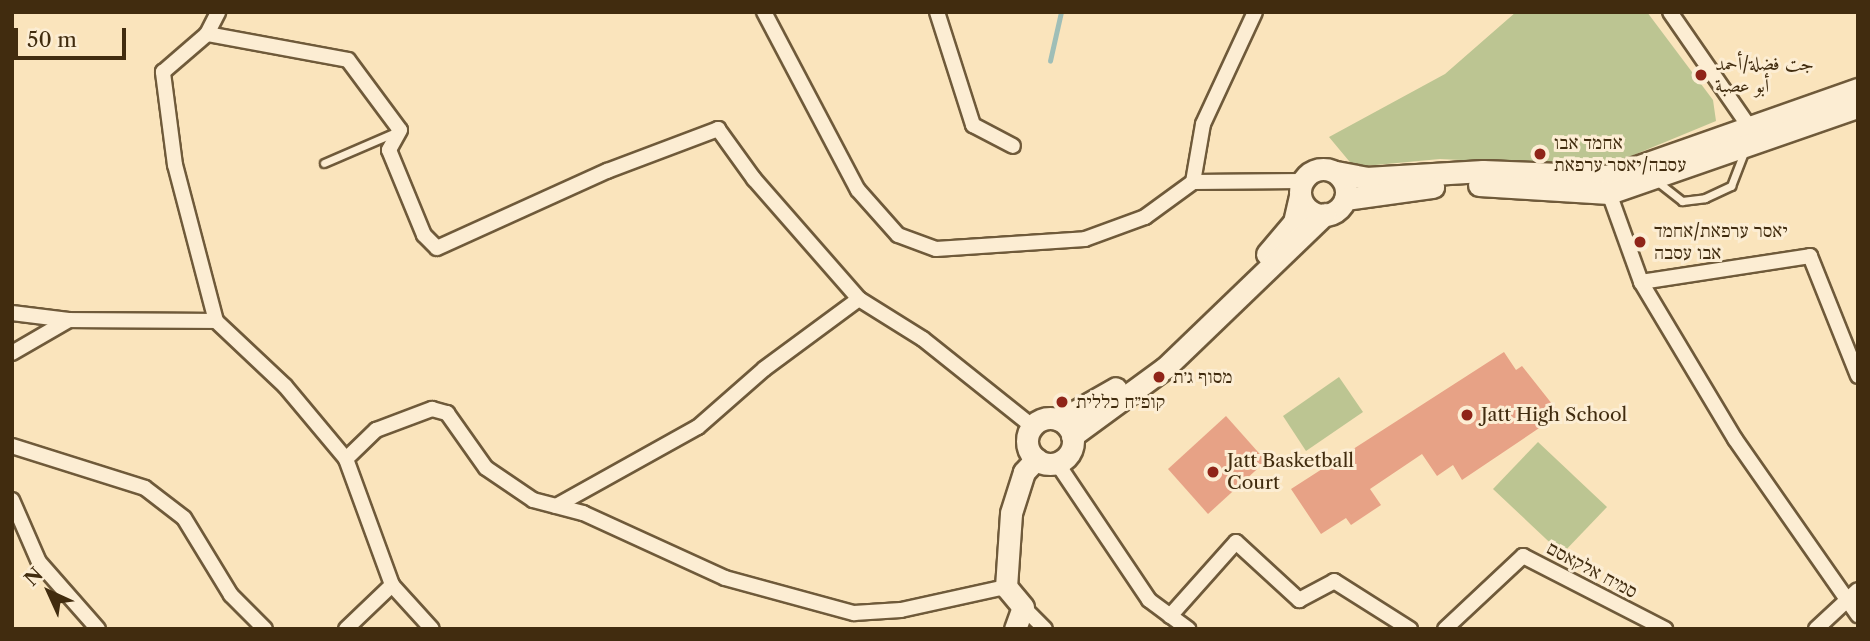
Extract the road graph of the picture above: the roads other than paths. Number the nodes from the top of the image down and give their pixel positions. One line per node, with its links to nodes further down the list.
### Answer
1 (218, 12): 6 (street)
2 (764, 12): 15 (street)
3 (937, 12): 11 (street)
4 (1255, 12): 15 (street)
5 (1670, 12): 10 (street)
6 (207, 34): 9 (street); 24 (street)
7 (1858, 89): 10 (street)
8 (1858, 107): 10 (street)
9 (400, 130): 12 (lane); 21 (street)
10 (1748, 136): 13 (street); 14 (street); 14 (lane)
11 (1013, 146)
12 (324, 163)
13 (1336, 172): 16 (street); 18 (street)
14 (1654, 179): 17 (street)
15 (1193, 182): 16 (street)
16 (1301, 189): 19 (street); 28 (street)
17 (1609, 193): 18 (street); 20 (street)
18 (1345, 199): 19 (street)
19 (1325, 214): 28 (street)
20 (1641, 282): 26 (street); 37 (street)
21 (859, 299): 27 (street); 34 (street)
22 (12, 313): 23 (street)
23 (69, 320): 24 (street); 25 (street)
24 (216, 321): 30 (street)
25 (12, 353)
26 (1858, 376)
27 (1032, 426): 28 (street); 31 (street)
28 (1066, 428): 32 (street)
29 (12, 446): 42 (street)
30 (346, 459): 34 (street); 35 (street)
31 (1036, 459): 32 (street); 36 (street)
32 (1057, 463): 40 (street)
33 (12, 500): 41 (street)
34 (555, 506): 36 (street)
35 (392, 585): 43 (street); 44 (street)
36 (1006, 587): 38 (street)
37 (1852, 594): 39 (street); 51 (street)
38 (1023, 607): 45 (street); 46 (street)
39 (1858, 615)
40 (1170, 616): 47 (street); 48 (street)
41 (97, 629)
42 (265, 629)
43 (346, 629)
44 (432, 629)
45 (1015, 629)
46 (1045, 629)
47 (1188, 629)
48 (1410, 629)
49 (1445, 629): 50 (street, סמיח אלקאסם)
50 (1665, 629)
51 (1816, 629)

